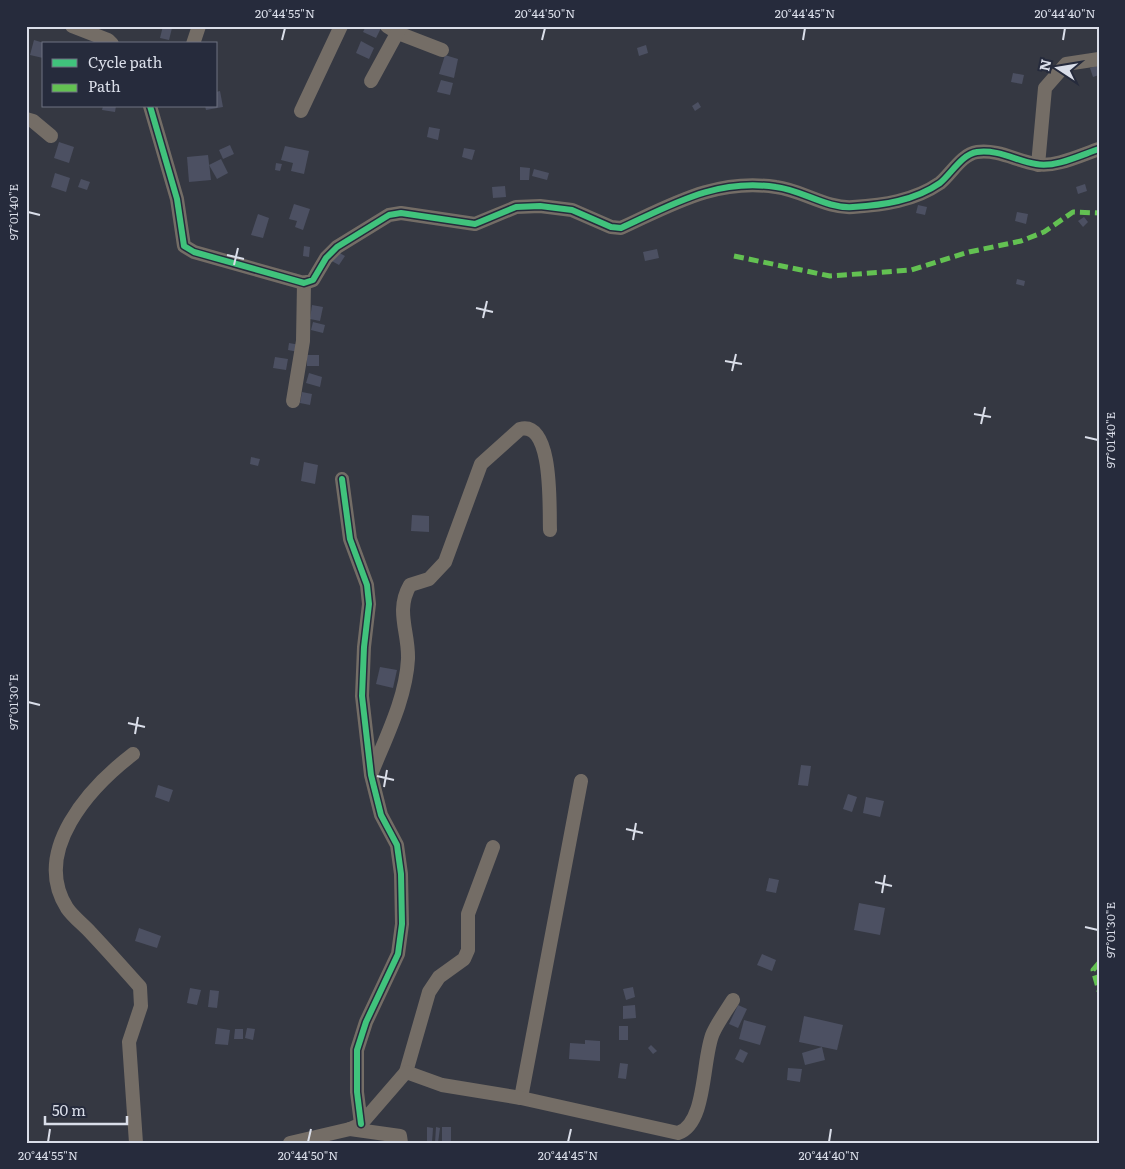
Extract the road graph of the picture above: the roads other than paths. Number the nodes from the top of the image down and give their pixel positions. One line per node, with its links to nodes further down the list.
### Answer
1 (72, 26): 5 (street)
2 (199, 26): 6 (street)
3 (341, 26): 11 (street)
4 (395, 29): 7 (street); 9 (street)
5 (110, 42)
6 (194, 42)
7 (442, 50)
8 (1099, 59): 15 (street)
9 (371, 81)
10 (151, 108): 16 (street)
11 (301, 111)
12 (26, 119): 13 (street)
13 (51, 136)
14 (1099, 150): 15 (street)
15 (1038, 164): 16 (street)
16 (304, 283): 17 (street)
17 (293, 401)
18 (342, 479): 21 (street)
19 (550, 530): 21 (street)
20 (133, 754): 28 (street)
21 (371, 775): 27 (street)
22 (581, 781): 26 (street)
23 (493, 847): 25 (street)
24 (733, 1000): 26 (street)
25 (406, 1072): 26 (street); 27 (street)
26 (521, 1098)
27 (356, 1127): 29 (street); 30 (street)
28 (136, 1143)
29 (290, 1143)
30 (401, 1143)

